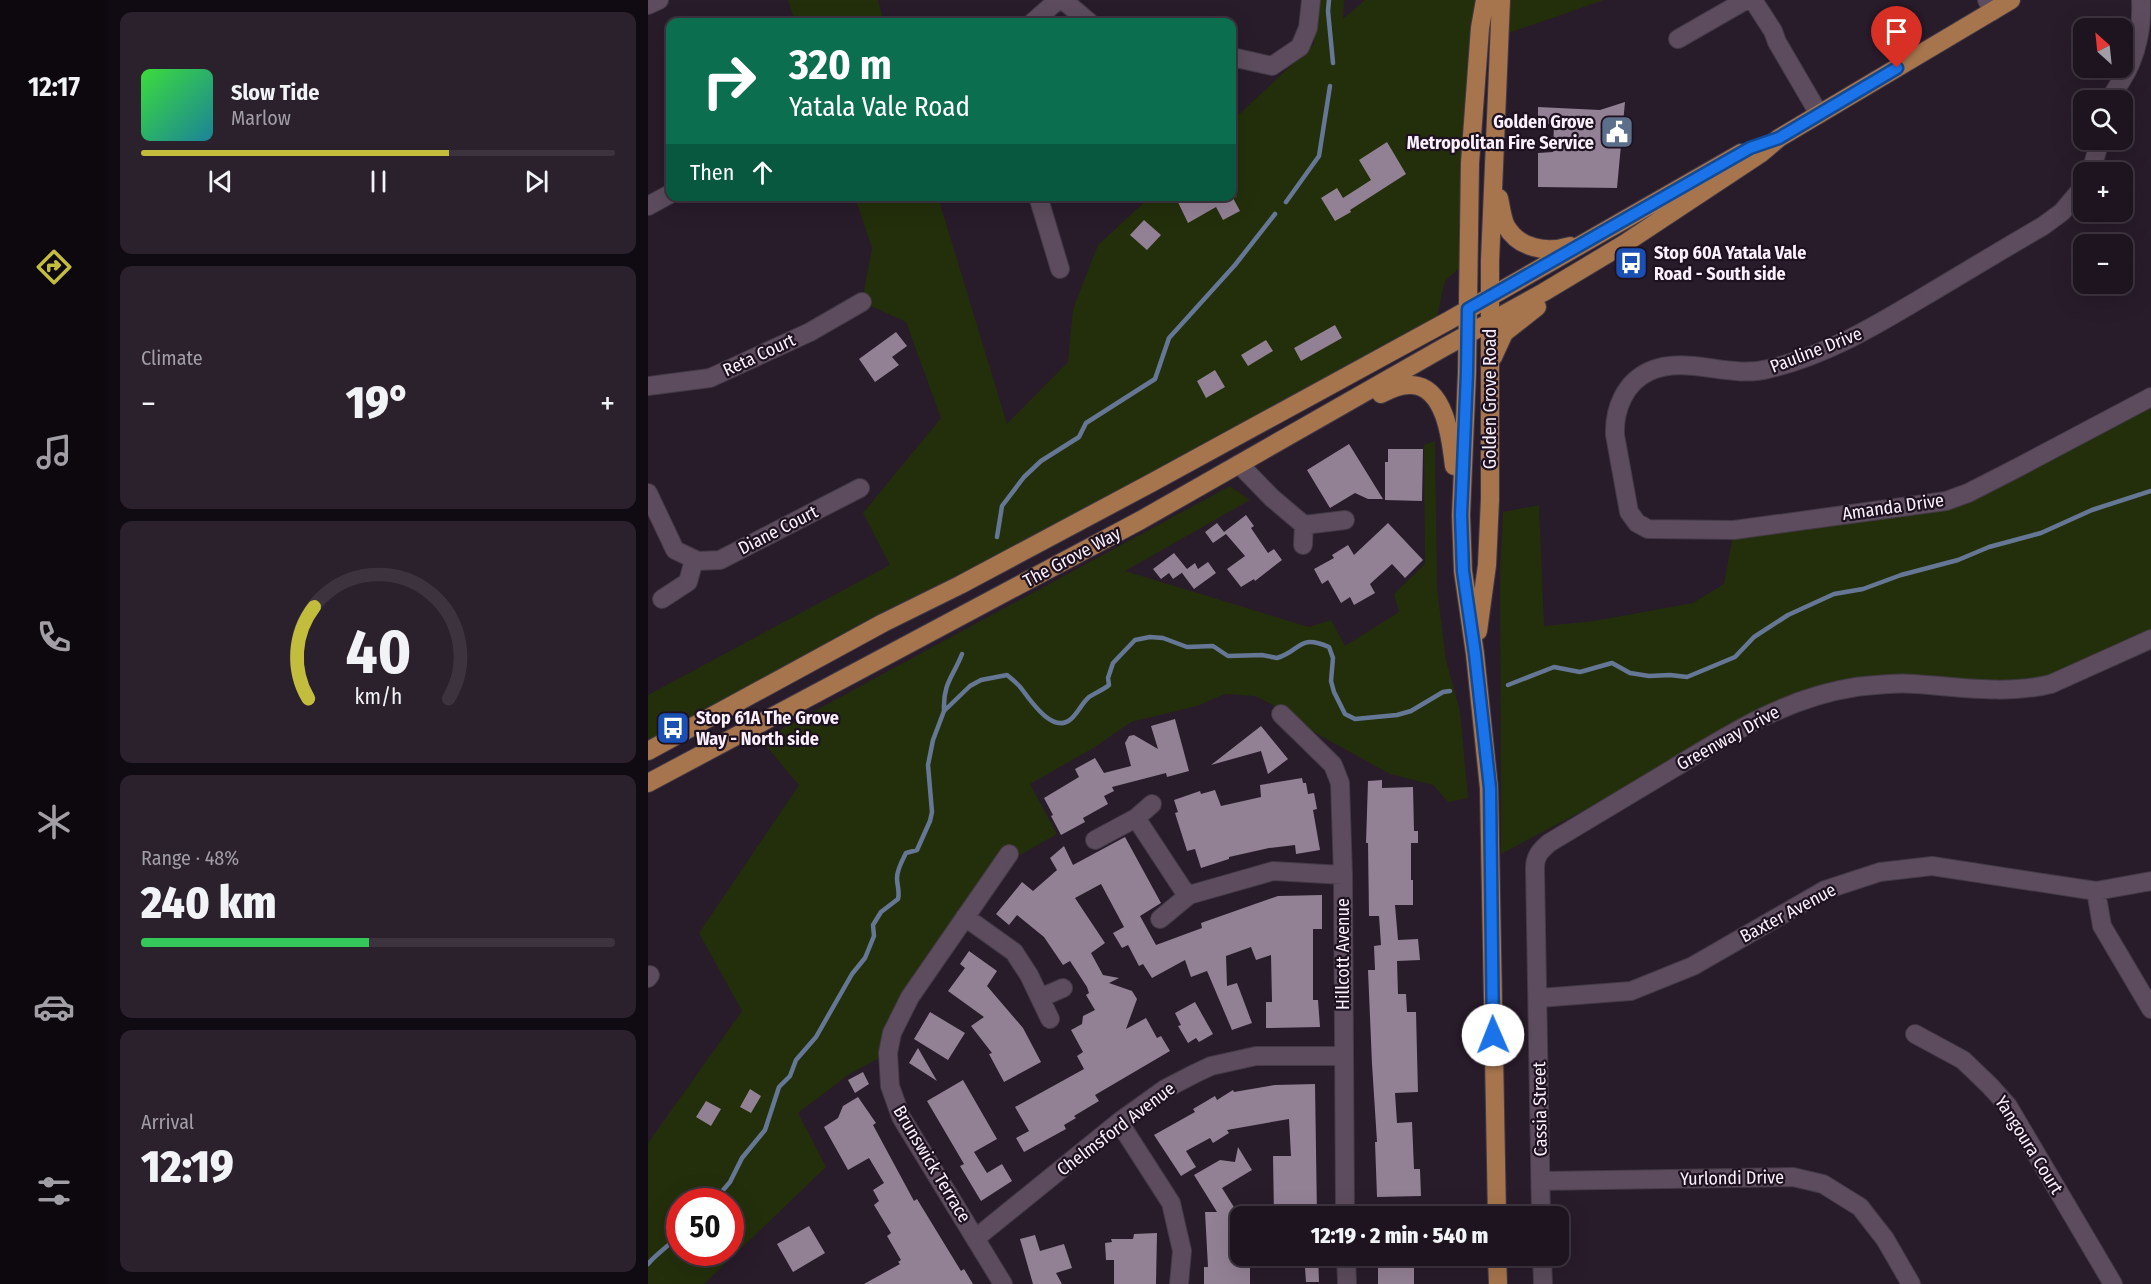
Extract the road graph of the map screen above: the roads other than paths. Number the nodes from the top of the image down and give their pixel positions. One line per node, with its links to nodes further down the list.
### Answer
1 (659, 0): 11 (street)
2 (1058, 0): 13 (street)
3 (1063, 0): 14 (street)
4 (1311, 0): 16 (street)
5 (1485, 0): 30 (main road, Golden Grove Road)
6 (1501, 0): 20 (main road, Golden Grove Road)
7 (1746, 0): 15 (street)
8 (1753, 0): 18 (street)
9 (2011, 0): 12 (main road)
10 (2141, 0): 17 (street)
11 (648, 5)
12 (1990, 5): 18 (main road)
13 (1038, 18)
14 (1084, 18)
15 (1678, 39)
16 (1236, 58)
17 (2116, 90)
18 (1820, 114): 19 (main road)
19 (1779, 138): 25 (main road, The Grove Way); 27 (main road)
20 (1495, 176): 25 (main road); 28 (main road, Golden Grove Road)
21 (666, 196): 24 (street)
22 (2073, 199): 40 (street, Pauline Drive)
23 (1040, 201): 26 (street)
24 (648, 206)
25 (1586, 241): 28 (main road, The Grove Way)
26 (1060, 269)
27 (1582, 270): 31 (main road, The Grove Way); 33 (main road)
28 (1490, 296): 30 (main road, The Grove Way); 31 (main road, Golden Grove Road)
29 (862, 302): 34 (street, Reta Court)
30 (1468, 309): 32 (main road, Golden Grove Road); 50 (main road, The Grove Way)
31 (1490, 322): 32 (main road, The Grove Way); 33 (main road, Golden Grove Road)
32 (1468, 334): 36 (main road, The Grove Way); 41 (main road, Golden Grove Road)
33 (1491, 364): 48 (main road, Golden Grove Road)
34 (648, 386)
35 (2151, 396): 40 (street, Amanda Drive)
36 (1286, 438): 37 (main road, The Grove Way); 41 (main road)
37 (1239, 464): 43 (street); 51 (main road, The Grove Way)
38 (860, 488): 45 (street, Diane Court)
39 (648, 493): 45 (street)
40 (1626, 501)
41 (1461, 515): 48 (main road, Golden Grove Road)
42 (1345, 520): 43 (street)
43 (1305, 525): 44 (street)
44 (1303, 545)
45 (694, 560): 46 (street)
46 (662, 599)
47 (2151, 639): 56 (street, Greenway Drive)
48 (1475, 654): 73 (main road, Golden Grove Road)
49 (1281, 714): 57 (street, Hillcott Avenue)
50 (648, 751)
51 (648, 783)
52 (1152, 804): 53 (street)
53 (1136, 818): 54 (street); 60 (street)
54 (1095, 840)
55 (1009, 854): 61 (street, Brunswick Terrace)
56 (1535, 858): 65 (street, Cassia Street)
57 (1343, 875): 60 (street); 69 (street, Hillcott Avenue)
58 (2151, 881): 59 (street, Baxter Avenue)
59 (2096, 891): 65 (street, Baxter Avenue); 66 (street)
60 (1189, 895): 62 (street)
61 (965, 917): 64 (street); 75 (street, Brunswick Terrace)
62 (1160, 919)
63 (1063, 987): 64 (street)
64 (1041, 998): 67 (street)
65 (1539, 998): 71 (street, Cassia Street)
66 (2151, 1009)
67 (1050, 1019)
68 (1916, 1034): 85 (street, Yangoura Court)
69 (1344, 1056): 70 (street, Chelmsford Avenue); 72 (street, Hillcott Avenue)
70 (1119, 1122): 75 (street, Chelmsford Avenue); 80 (street)
71 (1541, 1181): 74 (street, Cassia Street); 84 (street, Yurlondi Drive)
72 (1345, 1206)
73 (1497, 1206)
74 (1542, 1206)
75 (976, 1238): 79 (street, Brunswick Terrace)
76 (1346, 1266): 81 (street)
77 (1497, 1266): 82 (main road)
78 (1542, 1266): 83 (street)
79 (1003, 1284)
80 (1179, 1284)
81 (1347, 1284)
82 (1498, 1284)
83 (1543, 1284)
84 (1911, 1284)
85 (2113, 1284)

